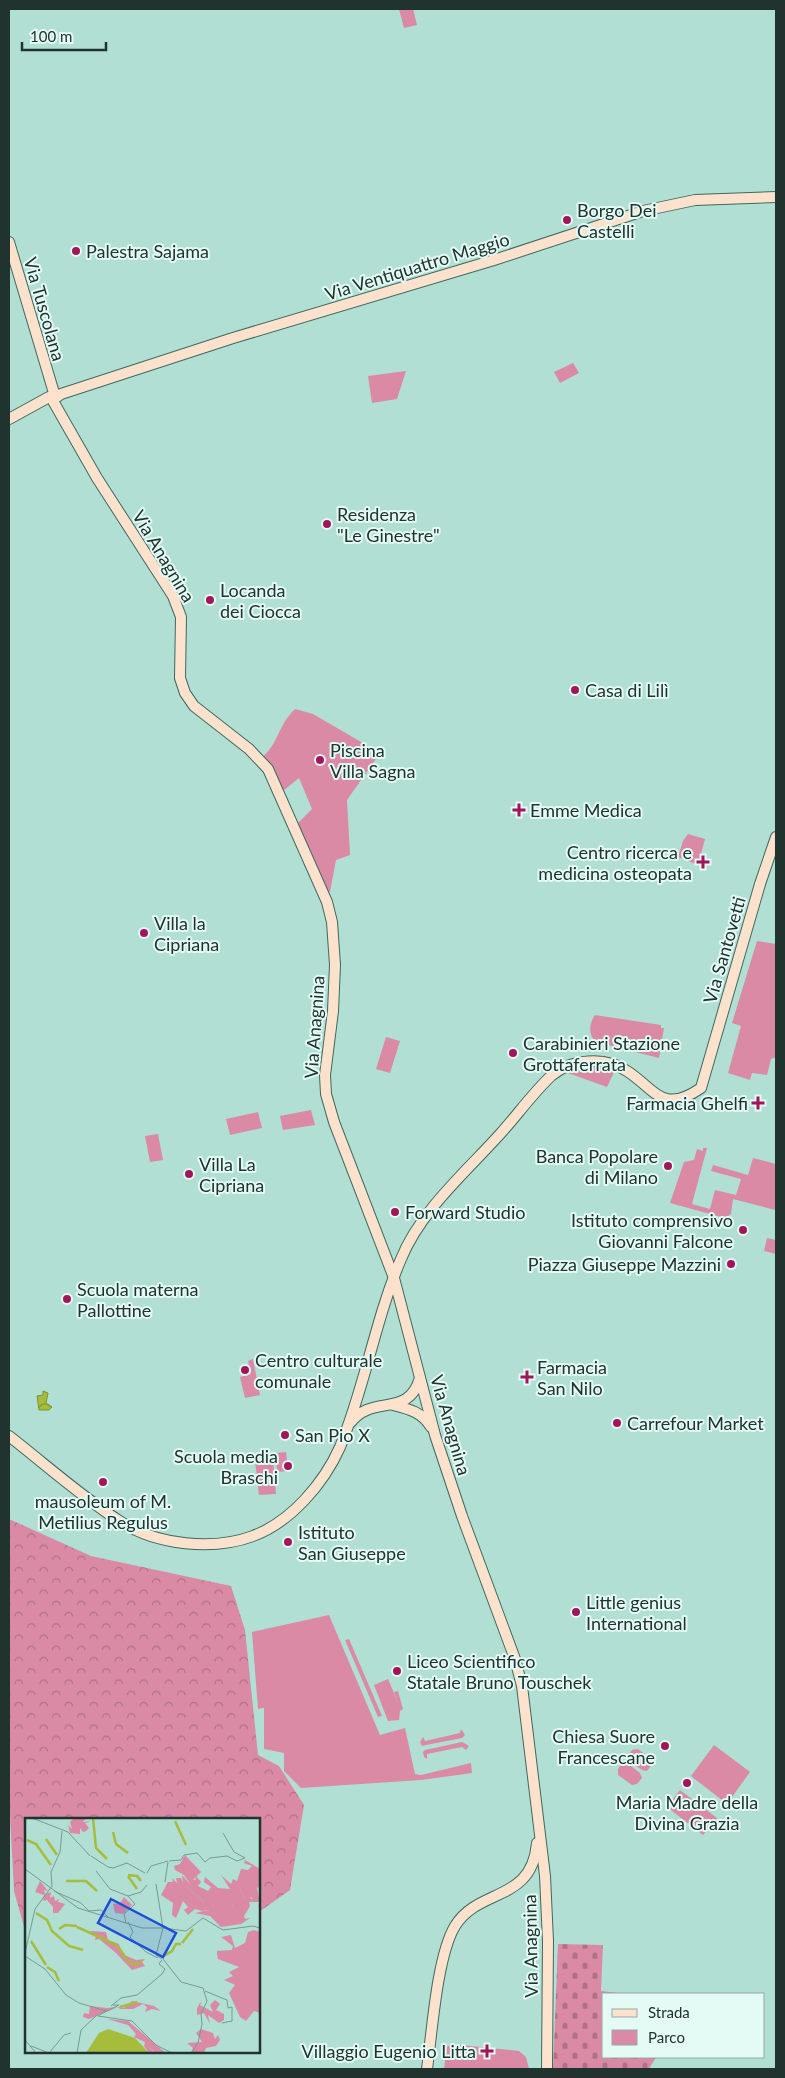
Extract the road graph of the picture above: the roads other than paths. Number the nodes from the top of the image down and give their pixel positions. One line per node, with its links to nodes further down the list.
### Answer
1 (776, 196): 3 (main road, Via Ventiquattro Maggio)
2 (9, 242): 3 (main road, Via Tuscolana)
3 (55, 396): 4 (main road, Via Ventiquattro Maggio); 6 (main road, Via Anagnina)
4 (9, 419)
5 (776, 836): 6 (main road, Via Santovetti)
6 (394, 1278): 7 (main road, Via Santovetti); 8 (main road, Via Anagnina)
7 (388, 1296): 8 (main road); 10 (main road, Via Santovetti)
8 (400, 1299): 9 (main road, Via Anagnina)
9 (420, 1377): 11 (main road); 14 (main road, Via Anagnina)
10 (358, 1392): 12 (main road); 13 (main road, Via Santovetti)
11 (392, 1405): 12 (main road); 14 (main road)
12 (372, 1407): 13 (main road)
13 (347, 1427): 15 (main road, Via Santovetti)
14 (435, 1434): 16 (main road, Via Anagnina)
15 (9, 1436)
16 (539, 1822): 17 (main road, Via Anagnina); 18 (main road, Via Anagnina)
17 (534, 1864): 18 (main road); 19 (main road, Via Anagnina)
18 (545, 1876): 20 (main road, Via Anagnina)
19 (427, 2069)
20 (547, 2069)

